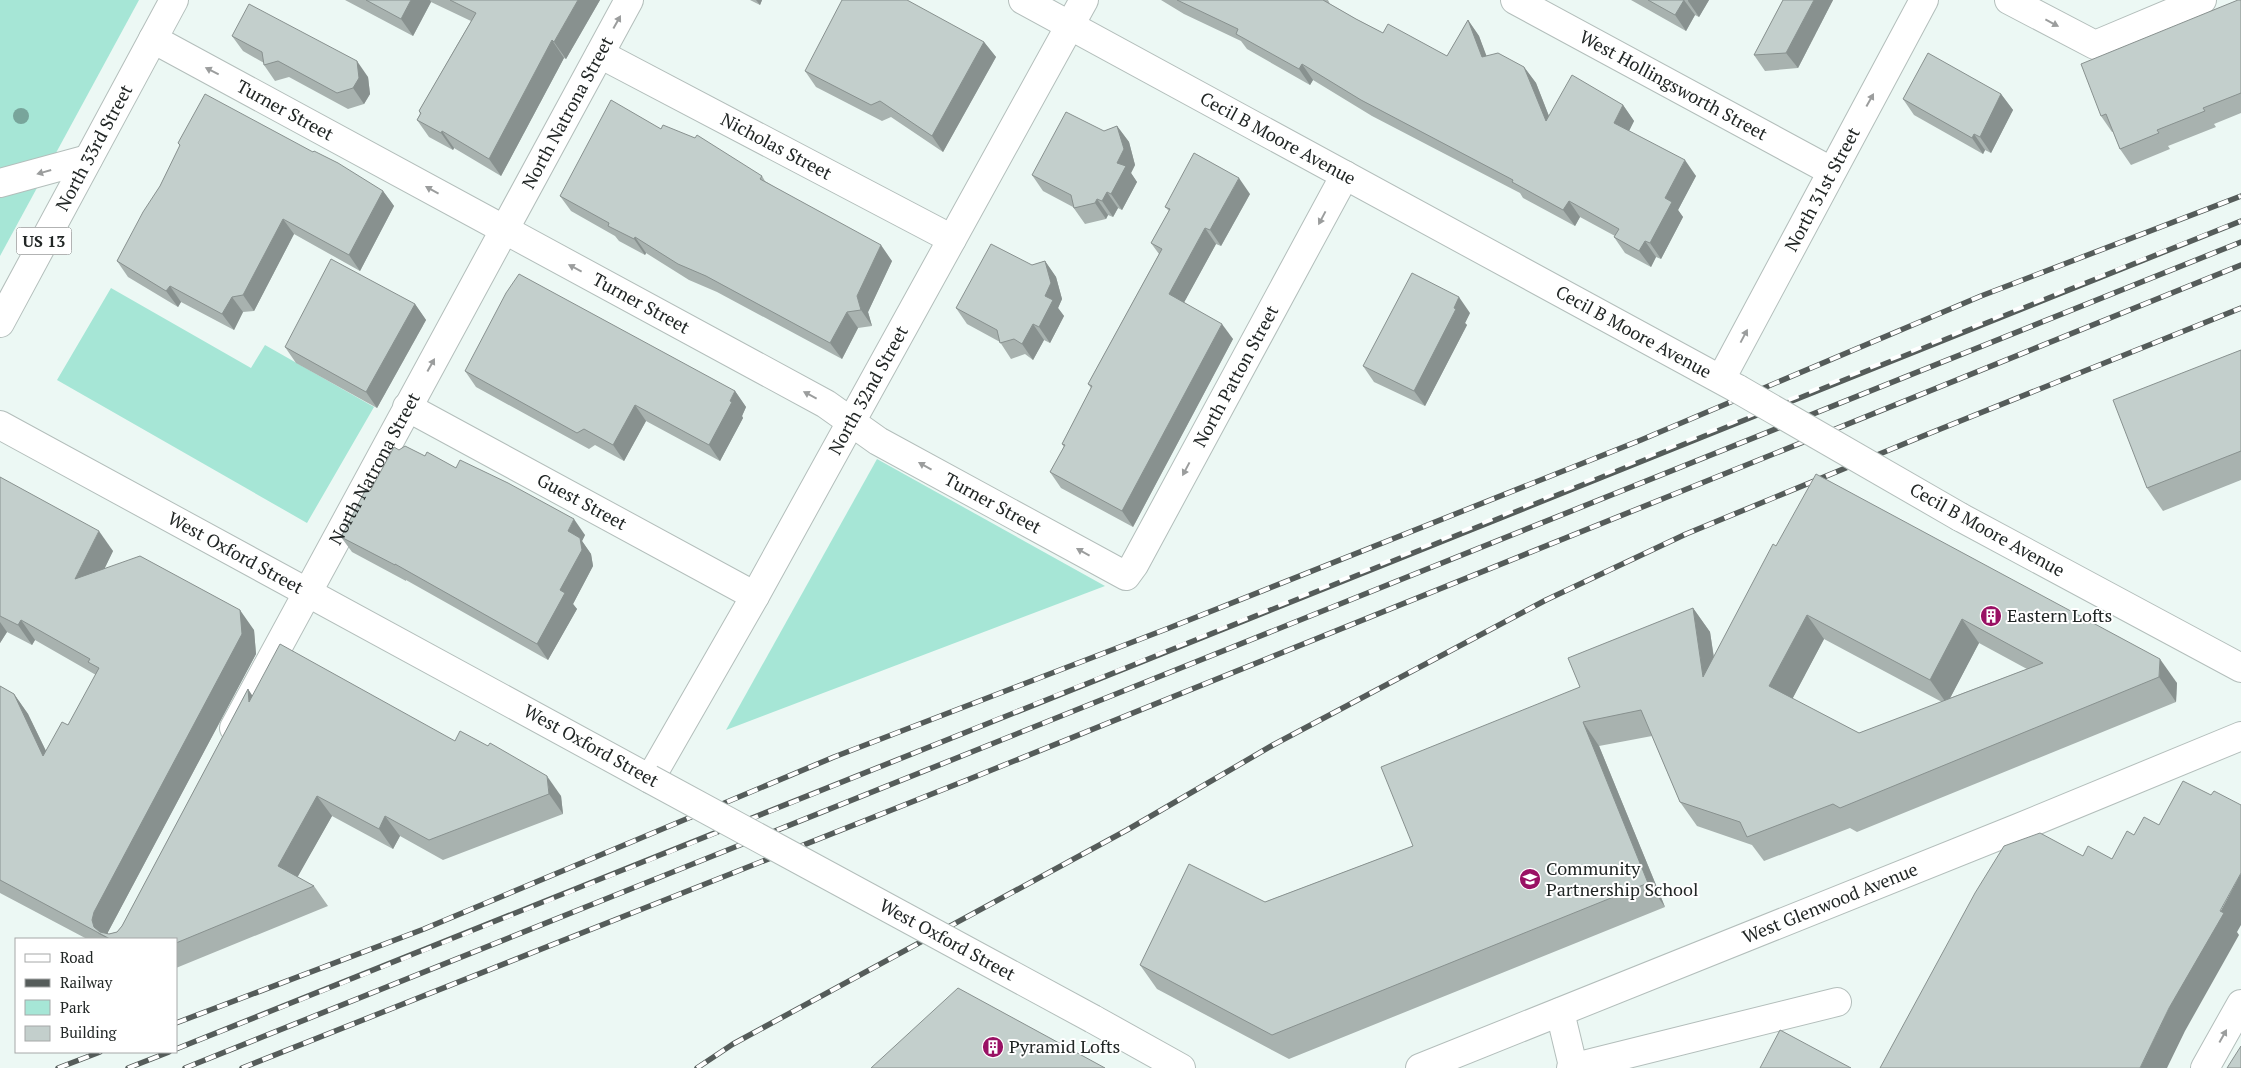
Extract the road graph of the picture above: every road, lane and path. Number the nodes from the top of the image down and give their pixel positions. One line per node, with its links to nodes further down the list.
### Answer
1 (174, 0): 10 (street, North 33rd Street / US 13)
2 (630, 0): 11 (street, North Natrona Street, one-way to 2)
3 (1023, 0): 9 (street, Cecil B Moore Avenue)
4 (1084, 0): 9 (street, North 32nd Street)
5 (1515, 0): 13 (street, West Hollingsworth Street)
6 (1924, 0): 13 (street, North 31st Street, one-way to 6)
7 (2009, 0): 8 (street, one-way to 8)
8 (2202, 0)
9 (1070, 26): 14 (street, Cecil B Moore Avenue); 17 (street, North 32nd Street)
10 (153, 39): 12 (street, North 33rd Street / US 13); 16 (street, Turner Street, one-way to 10)
11 (600, 54): 16 (street, North Natrona Street); 17 (street, Nicholas Street)
12 (88, 159): 15 (street, one-way to 15); 18 (street, North 33rd Street / US 13)
13 (1831, 171): 19 (street, North 31st Street, one-way to 13)
14 (1345, 175): 19 (street, Cecil B Moore Avenue); 23 (street, North Patton Street, one-way to 23)
15 (0, 182)
16 (504, 229): 20 (street, North Natrona Street, one-way to 16); 21 (street, Turner Street, one-way to 16)
17 (952, 239): 21 (street, North 32nd Street)
18 (0, 323)
19 (1730, 384): 26 (street, Cecil B Moore Avenue, bridge)
20 (407, 407): 24 (street, North Natrona Street); 25 (street, Guest Street)
21 (851, 422): 23 (street, Turner Street, one-way to 21); 25 (street, North 32nd Street)
22 (0, 426): 24 (street, West Oxford Street)
23 (1126, 576)
24 (307, 592): 28 (street, North Natrona Street); 29 (street, West Oxford Street)
25 (755, 596): 29 (street, North 32nd Street)
26 (2241, 668)
27 (2241, 736): 30 (street, West Glenwood Avenue)
28 (224, 747)
29 (650, 779): 36 (street, West Oxford Street, bridge)
30 (2018, 828): 31 (street); 34 (street, West Glenwood Avenue)
31 (1999, 863)
32 (1837, 1002): 35 (street)
33 (2241, 1004): 38 (street, one-way to 33)
34 (1560, 1012): 35 (street); 37 (street, West Glenwood Avenue)
35 (1572, 1067)
36 (1181, 1068)
37 (1420, 1068)
38 (2205, 1068)

